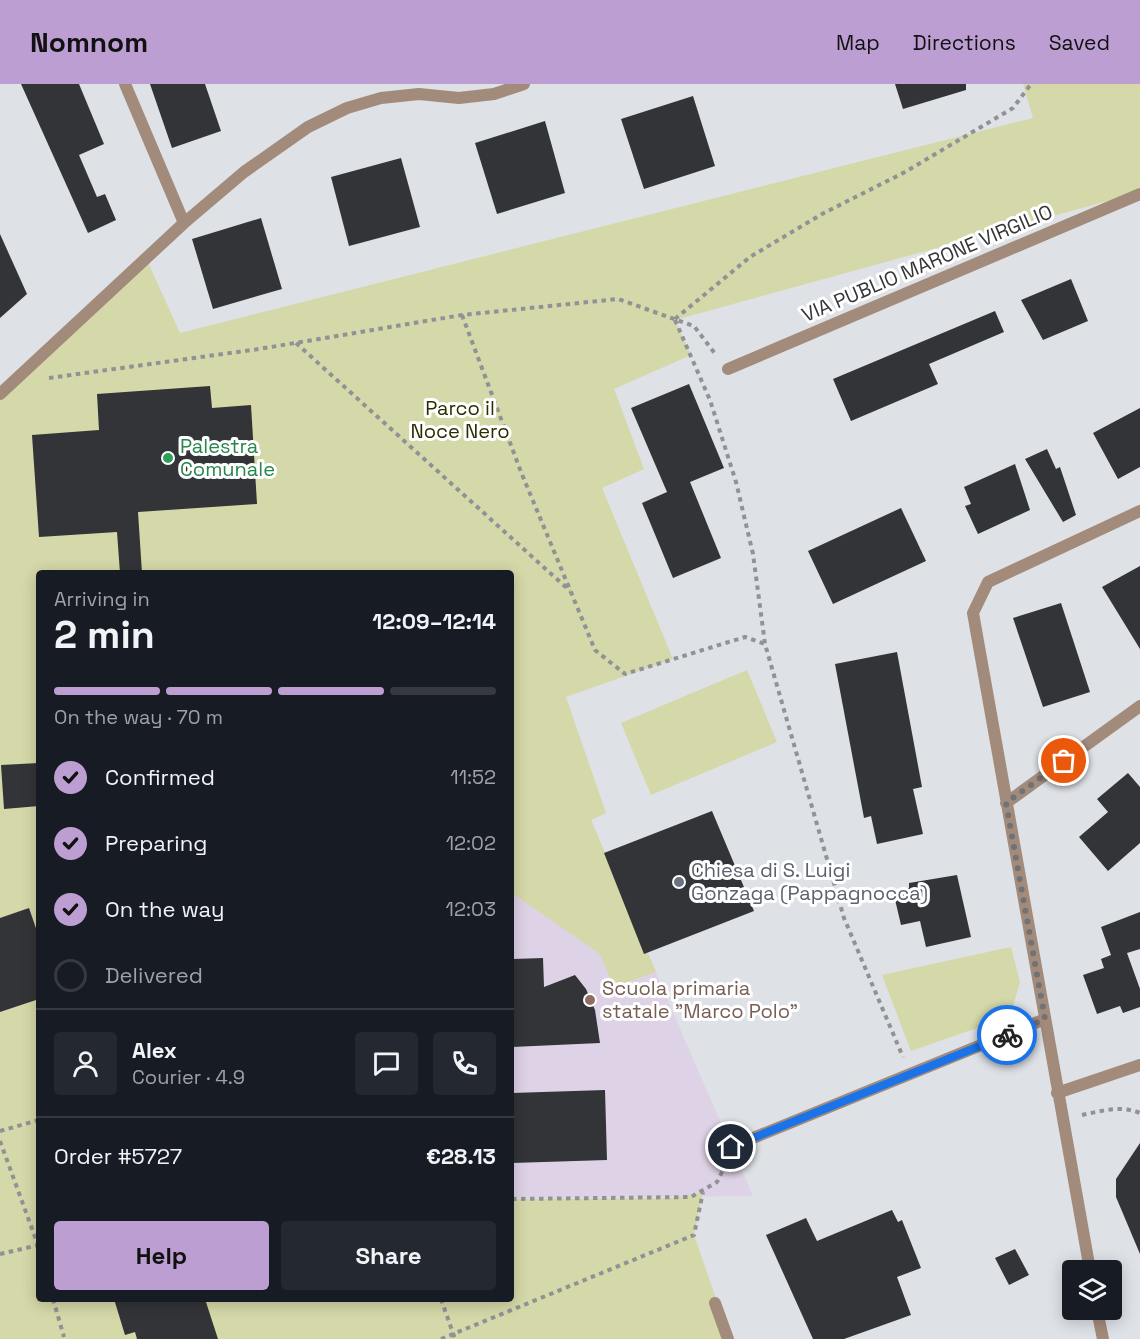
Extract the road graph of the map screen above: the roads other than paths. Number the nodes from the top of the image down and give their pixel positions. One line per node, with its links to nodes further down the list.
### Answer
1 (125, 84): 5 (street)
2 (524, 84): 3 (street)
3 (419, 89): 5 (street)
4 (1140, 194): 6 (street, VIA PUBLIO MARONE VIRGILIO)
5 (184, 223): 7 (street)
6 (729, 369)
7 (0, 394)
8 (1140, 511): 10 (street)
9 (1140, 706): 10 (street)
10 (1006, 803): 11 (street)
11 (1045, 1019): 13 (street); 14 (street)
12 (1140, 1065): 13 (street)
13 (1058, 1093): 15 (street)
14 (731, 1147)
15 (1088, 1260)
16 (715, 1303): 18 (street)
17 (1099, 1320): 19 (street)
18 (728, 1339)
19 (1102, 1339)

